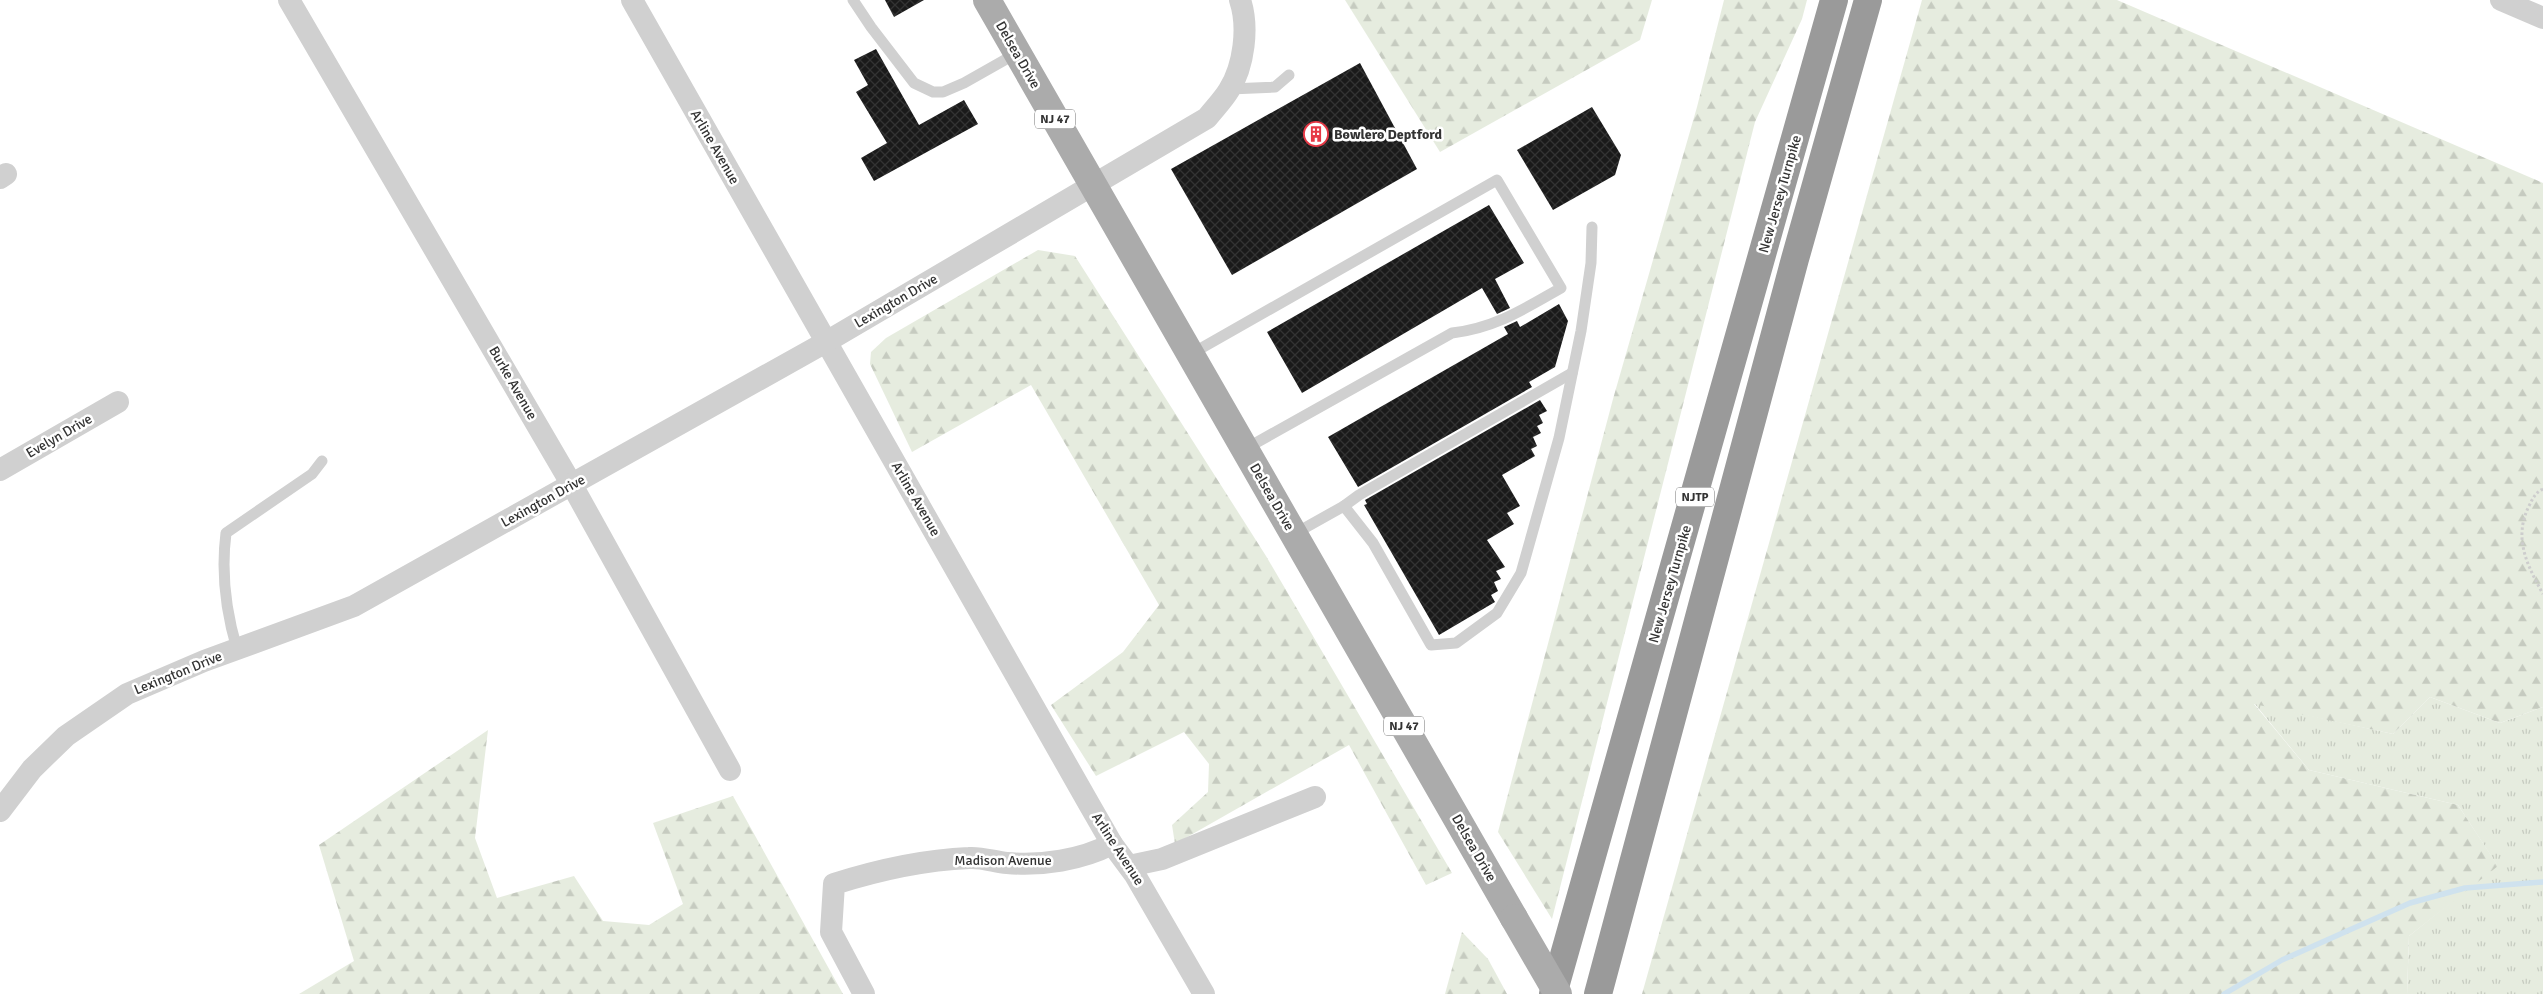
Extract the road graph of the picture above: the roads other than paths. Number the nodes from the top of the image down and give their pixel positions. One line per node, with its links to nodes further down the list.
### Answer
1 (289, 0): 22 (street, Burke Avenue)
2 (632, 0): 15 (street, Arline Avenue)
3 (853, 0): 10 (lane)
4 (987, 0): 10 (main road, Delsea Drive / NJ 47)
5 (1240, 0): 12 (street, Lexington Drive)
6 (1834, 0): 33 (highway, New Jersey Turnpike / NJTP)
7 (1868, 0): 35 (highway, NJTP)
8 (2501, 0): 9 (street)
9 (2543, 18)
10 (1017, 53): 13 (main road, Delsea Drive / NJ 47)
11 (1290, 75): 12 (lane)
12 (1230, 89): 13 (street, Lexington Drive)
13 (1094, 186): 15 (street, Lexington Drive); 16 (main road, Delsea Drive / NJ 47)
14 (1592, 227): 17 (lane)
15 (826, 342): 22 (street, Lexington Drive); 29 (street, Arline Avenue)
16 (1190, 354): 19 (main road, Delsea Drive / NJ 47); 19 (lane)
17 (1572, 373): 23 (lane); 23 (lane)
18 (118, 402): 21 (street, Evelyn Drive)
19 (1245, 449): 24 (main road, Delsea Drive / NJ 47)
20 (322, 461): 25 (lane)
21 (0, 470)
22 (572, 485): 25 (street, Lexington Drive); 26 (street, Burke Avenue)
23 (1344, 506): 24 (lane)
24 (1294, 534): 34 (main road, Delsea Drive / NJ 47, bridge)
25 (237, 649): 28 (street, Lexington Drive)
26 (730, 770)
27 (1315, 797): 30 (street)
28 (0, 811)
29 (1112, 844): 30 (street, Arline Avenue); 31 (street, Madison Avenue)
30 (1129, 866): 32 (street, Arline Avenue)
31 (864, 994)
32 (1204, 994)
33 (1553, 994)
34 (1558, 994)
35 (1598, 994)

